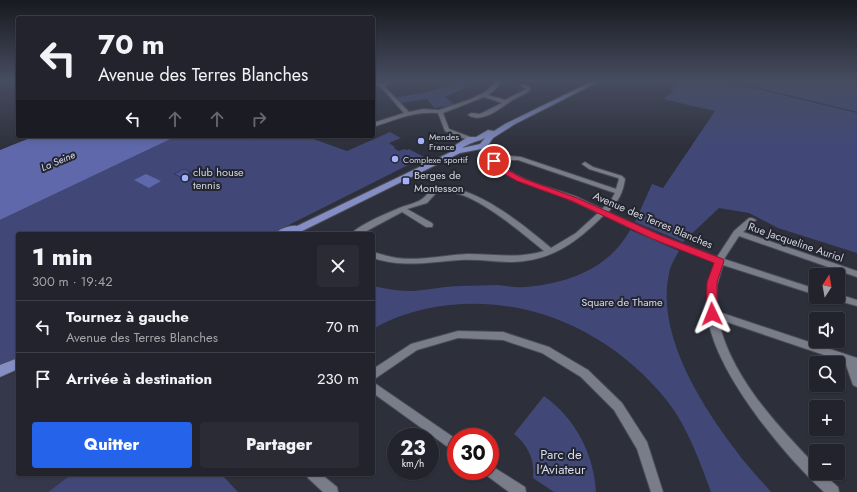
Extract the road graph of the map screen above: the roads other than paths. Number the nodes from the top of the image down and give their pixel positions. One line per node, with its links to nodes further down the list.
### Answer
1 (398, 103): 5 (street)
2 (468, 103): 6 (street)
3 (505, 103): 8 (street)
4 (553, 103): 11 (main road)
5 (407, 112): 6 (street); 10 (street)
6 (440, 112): 11 (street, Avenue des Terres Blanches)
7 (471, 115): 8 (street)
8 (480, 116): 9 (street)
9 (487, 120)
10 (375, 124)
11 (477, 143): 12 (street, Avenue des Terres Blanches); 17 (main road)
12 (496, 161): 14 (street); 16 (street, Avenue des Terres Blanches)
13 (585, 164): 14 (street)
14 (618, 192): 16 (street)
15 (402, 209): 19 (street); 22 (street); 24 (street)
16 (603, 212): 24 (street); 26 (street, Avenue des Terres Blanches)
17 (313, 220): 20 (main road); 21 (main road)
18 (752, 220): 23 (street)
19 (429, 225)
20 (285, 232)
21 (292, 232)
22 (359, 232)
23 (737, 233): 26 (street, Rue Jacqueline Auriol); 27 (street, Rue Jacqueline Auriol)
24 (550, 252): 25 (street)
25 (375, 256)
26 (720, 261): 28 (street, Avenue des Terres Blanches); 31 (street, Rue Jacqueline Auriol)
27 (857, 274)
28 (809, 290)
29 (845, 300): 30 (street)
30 (857, 303)
31 (712, 314): 32 (street); 46 (street, Rue Jacqueline Auriol)
32 (854, 362): 38 (street)
33 (16, 364): 35 (main road)
34 (16, 368): 37 (main road)
35 (0, 371)
36 (375, 373): 45 (street)
37 (0, 376)
38 (857, 382)
39 (375, 388): 40 (street)
40 (447, 440)
41 (314, 476): 43 (street)
42 (499, 477): 44 (street)
43 (332, 492)
44 (520, 492)
45 (657, 492)
46 (833, 492)

